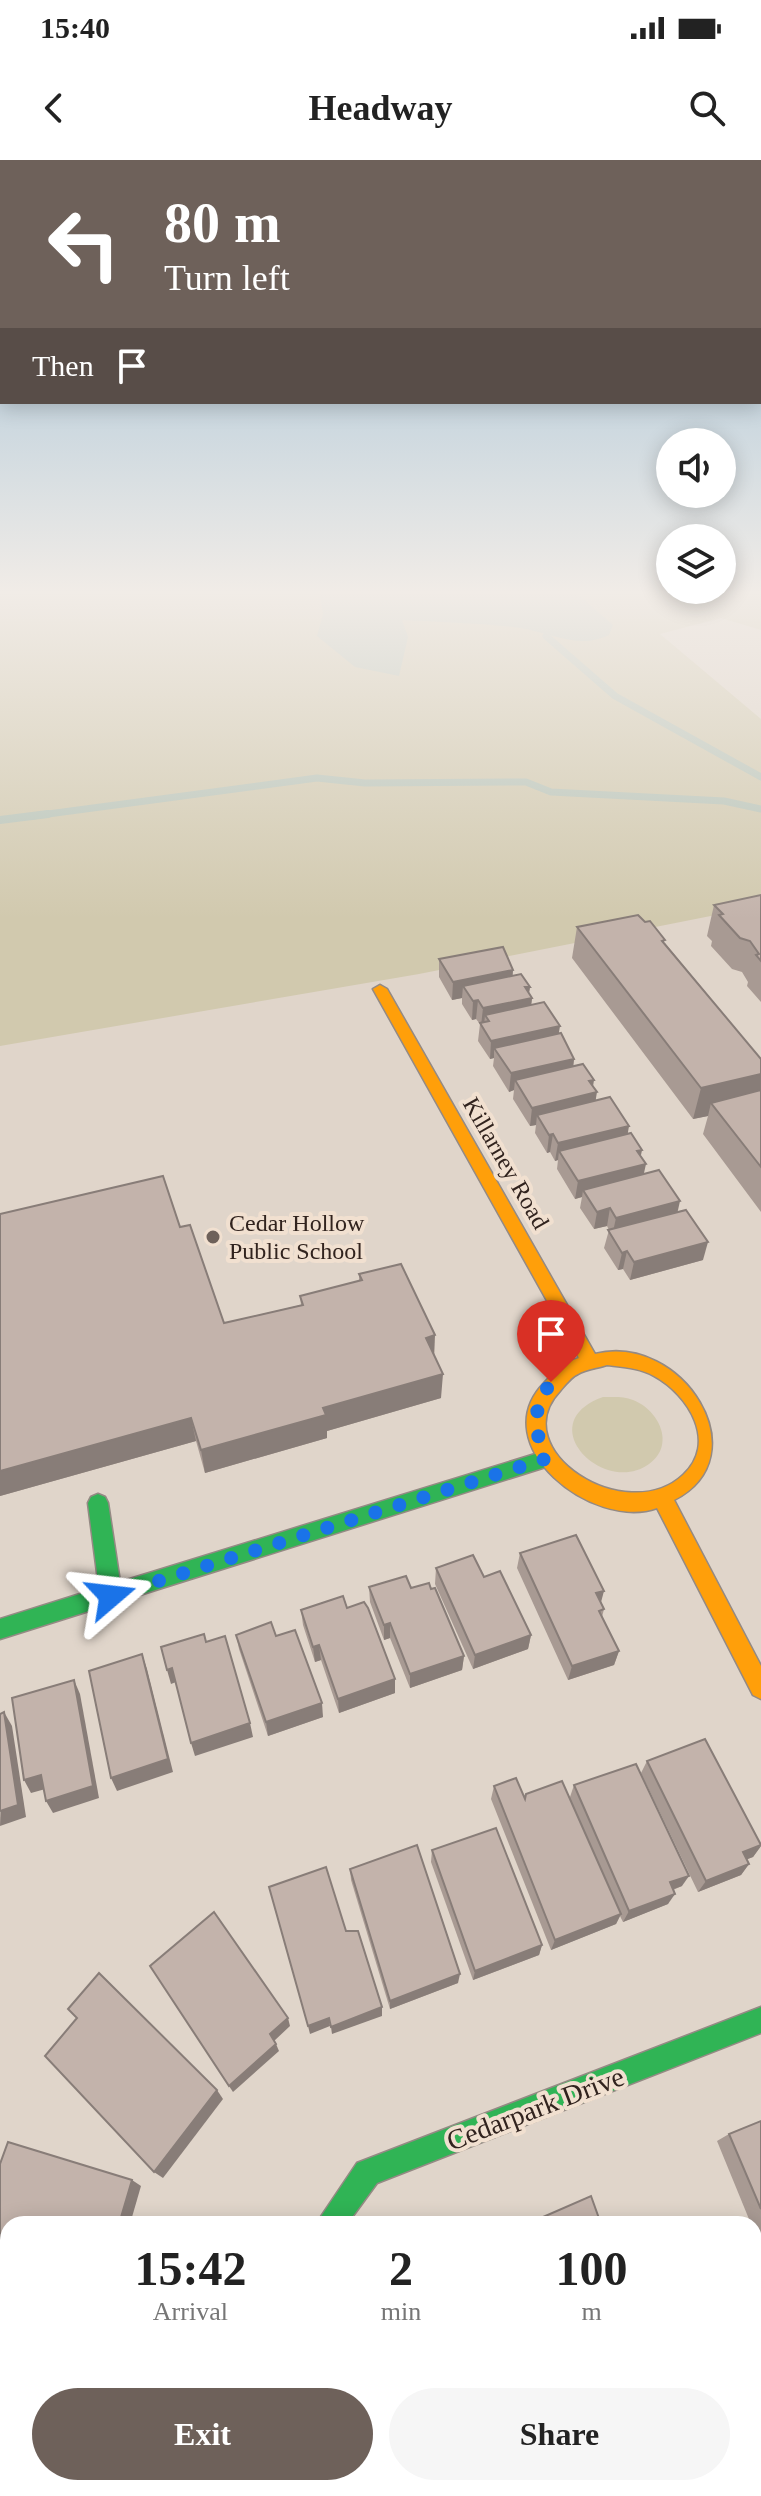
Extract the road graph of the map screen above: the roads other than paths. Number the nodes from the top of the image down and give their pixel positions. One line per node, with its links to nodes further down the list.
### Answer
1 (380, 989): 2 (street, Killarney Road)
2 (590, 1361): 3 (street); 4 (street)
3 (545, 1459): 4 (street); 6 (street)
4 (663, 1500): 8 (street)
5 (98, 1503): 6 (street)
6 (111, 1596): 7 (street)
7 (0, 1629)
8 (761, 1688)
9 (761, 2020): 10 (street, Cedarpark Drive)
10 (336, 2216)

